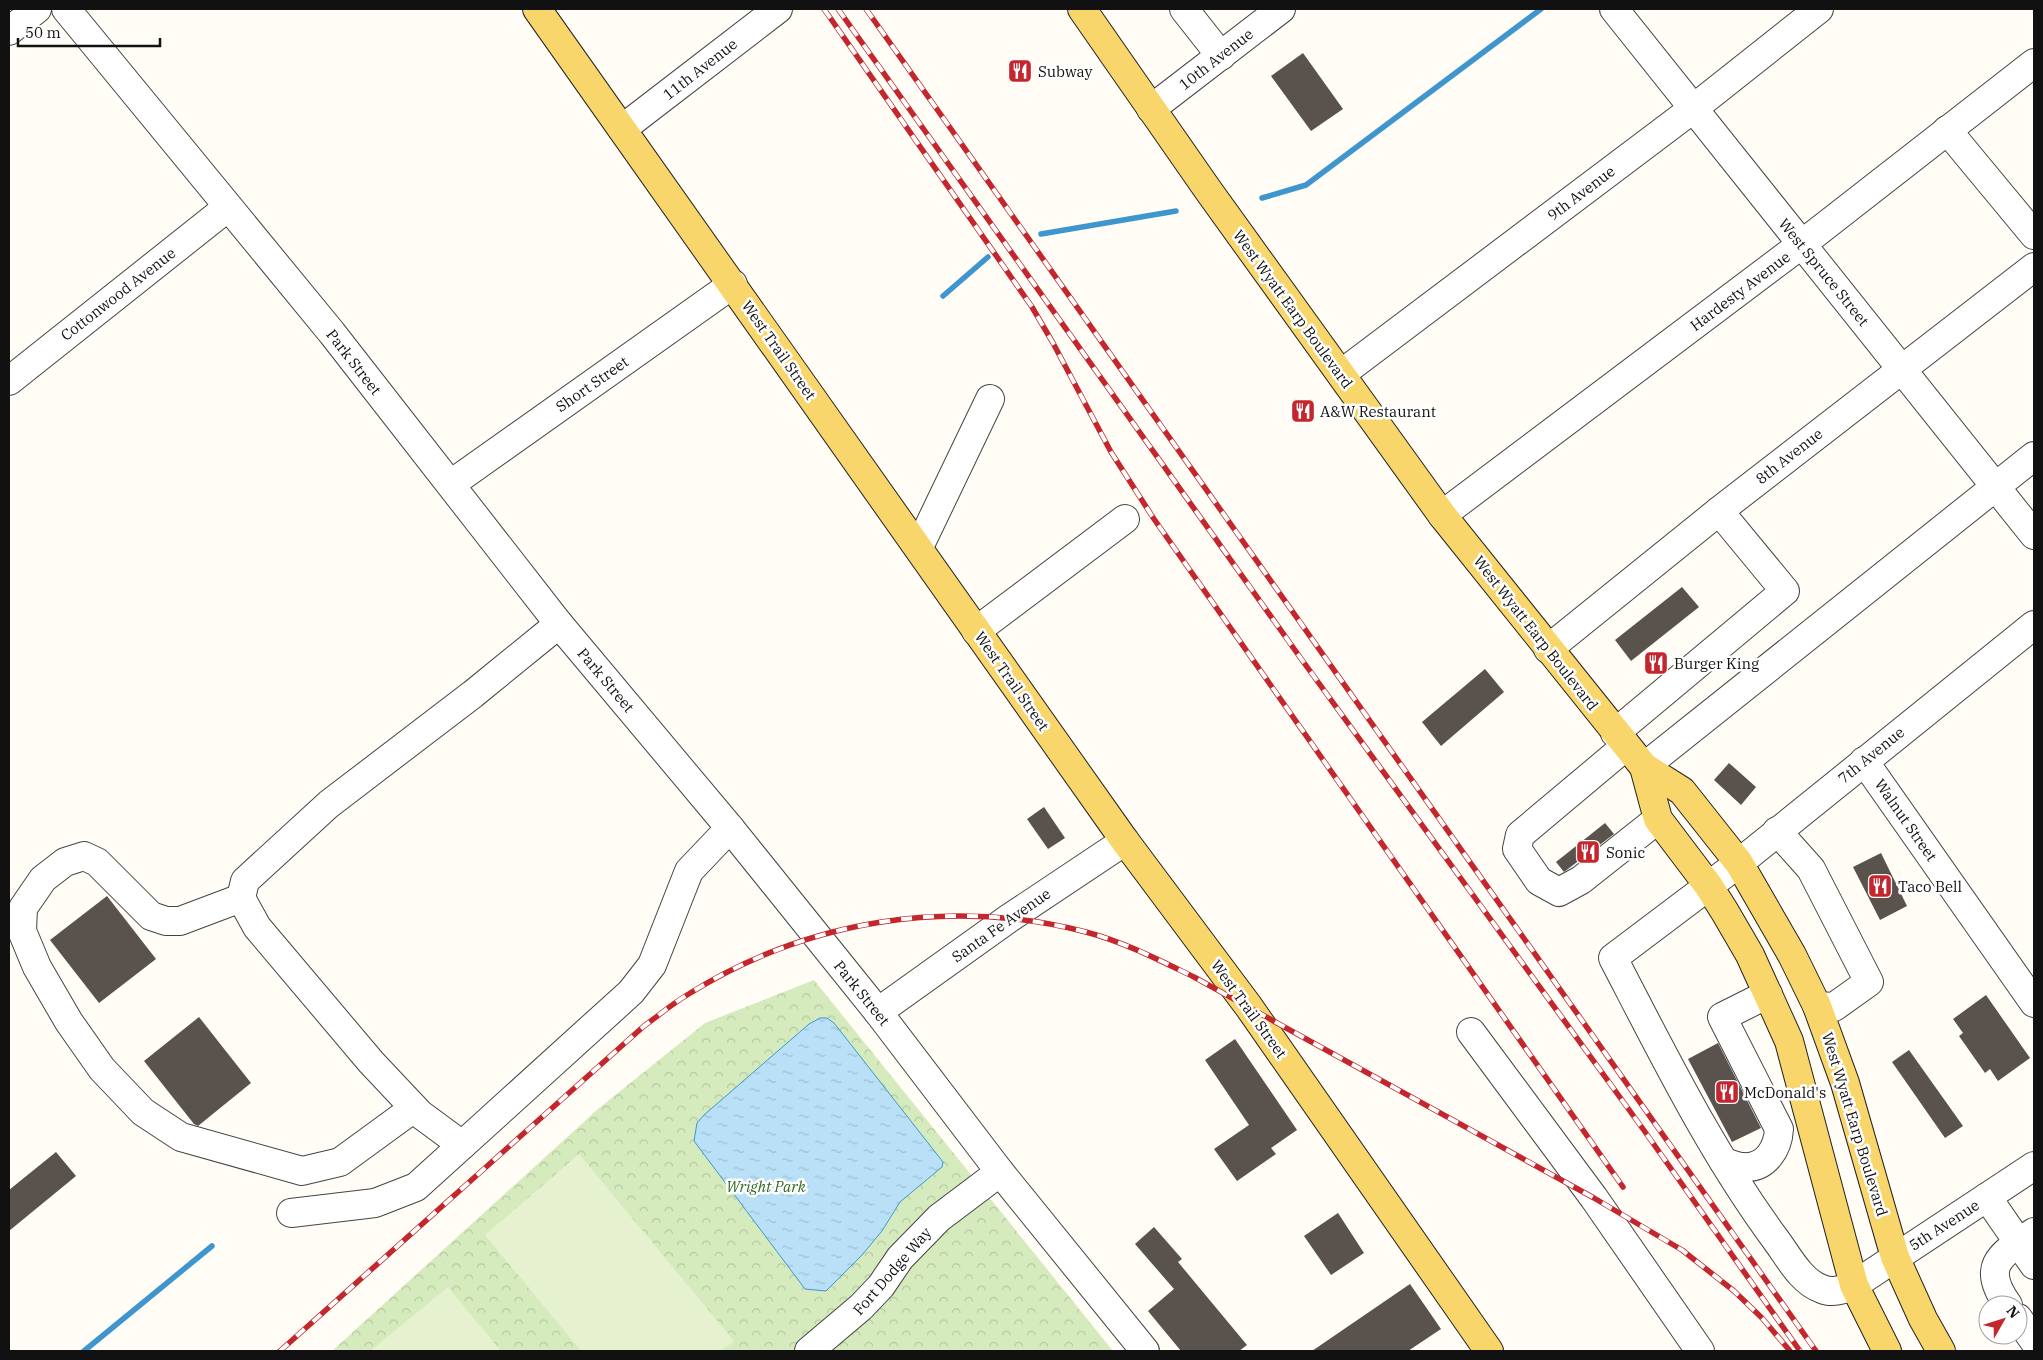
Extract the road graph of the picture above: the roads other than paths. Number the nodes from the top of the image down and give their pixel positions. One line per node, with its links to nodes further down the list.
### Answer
1 (37, 9): 10 (street)
2 (66, 9): 17 (street, Park Street)
3 (538, 9): 15 (main road, West Trail Street)
4 (778, 9): 15 (street, 11th Avenue)
5 (1083, 9): 14 (main road, West Wyatt Earp Boulevard)
6 (1184, 9): 11 (street)
7 (1281, 9): 11 (street, 10th Avenue)
8 (1614, 9): 13 (street, West Spruce Street)
9 (1819, 9): 13 (street, 9th Avenue)
10 (9, 31)
11 (1221, 56): 14 (street, 10th Avenue)
12 (2034, 63): 16 (street, Hardesty Avenue)
13 (1694, 108): 19 (street, West Spruce Street); 23 (street, 9th Avenue)
14 (1151, 110): 23 (main road, West Wyatt Earp Boulevard)
15 (622, 130): 21 (main road, West Trail Street)
16 (1947, 130): 18 (street); 19 (street, Hardesty Avenue)
17 (228, 207): 24 (street, Cottonwood Avenue); 27 (street, Park Street)
18 (2034, 235)
19 (1802, 244): 22 (street, West Spruce Street); 30 (street, Hardesty Avenue)
20 (2034, 267): 22 (street, 8th Avenue)
21 (733, 284): 27 (street, Short Street); 33 (main road, West Trail Street)
22 (1901, 368): 28 (street, West Spruce Street); 29 (street, 8th Avenue)
23 (1341, 374): 30 (main road, West Wyatt Earp Boulevard)
24 (9, 381)
25 (990, 399): 33 (street)
26 (2034, 456): 28 (street)
27 (451, 484): 34 (street, Park Street)
28 (1996, 486): 32 (street, West Spruce Street); 40 (street)
29 (1719, 511): 37 (street, 8th Avenue); 38 (street)
30 (1442, 515): 37 (main road, West Wyatt Earp Boulevard)
31 (1125, 519): 36 (street)
32 (2034, 535)
33 (919, 547): 36 (main road, West Trail Street)
34 (559, 624): 42 (street, Park Street); 47 (street)
35 (2034, 625): 39 (street, 7th Avenue)
36 (976, 630): 44 (main road, West Trail Street)
37 (1548, 649): 38 (main road, West Wyatt Earp Boulevard)
38 (1620, 739): 40 (main road, West Wyatt Earp Boulevard); 41 (street)
39 (1864, 761): 43 (street, 7th Avenue); 49 (street, Walnut Street)
40 (1644, 767): 41 (main road, West Wyatt Earp Boulevard); 45 (main road, West Wyatt Earp Boulevard)
41 (1658, 819): 46 (main road, West Wyatt Earp Boulevard)
42 (730, 828): 51 (street, Park Street); 54 (street)
43 (1777, 831): 45 (street, 7th Avenue); 50 (street)
44 (1125, 841): 51 (street, Santa Fe Avenue); 67 (main road, West Trail Street)
45 (1739, 863): 46 (street, 7th Avenue); 50 (main road, West Wyatt Earp Boulevard)
46 (1708, 884): 48 (main road, West Wyatt Earp Boulevard); 55 (street, 7th Avenue)
47 (241, 898): 53 (street); 53 (street)
48 (1768, 994): 55 (street); 63 (main road, West Wyatt Earp Boulevard)
49 (2034, 1003)
50 (1817, 1006): 61 (main road, West Wyatt Earp Boulevard)
51 (878, 1012): 57 (street, Park Street)
52 (1471, 1032): 68 (street)
53 (414, 1108): 54 (street)
54 (462, 1146): 59 (street)
55 (1724, 1162): 63 (street)
56 (2034, 1166): 58 (street, 5th Avenue)
57 (1000, 1172): 65 (street, Fort Dodge Way); 66 (street, Park Street)
58 (1987, 1197): 60 (street); 61 (street, 5th Avenue)
59 (292, 1213)
60 (2026, 1237): 62 (street); 64 (street)
61 (1896, 1257): 63 (street, 5th Avenue); 70 (main road, West Wyatt Earp Boulevard)
62 (2034, 1265)
63 (1854, 1285): 69 (main road)
64 (2001, 1295)
65 (808, 1351)
66 (1145, 1351)
67 (1489, 1351)
68 (1700, 1351)
69 (1887, 1351)
70 (1941, 1351)

